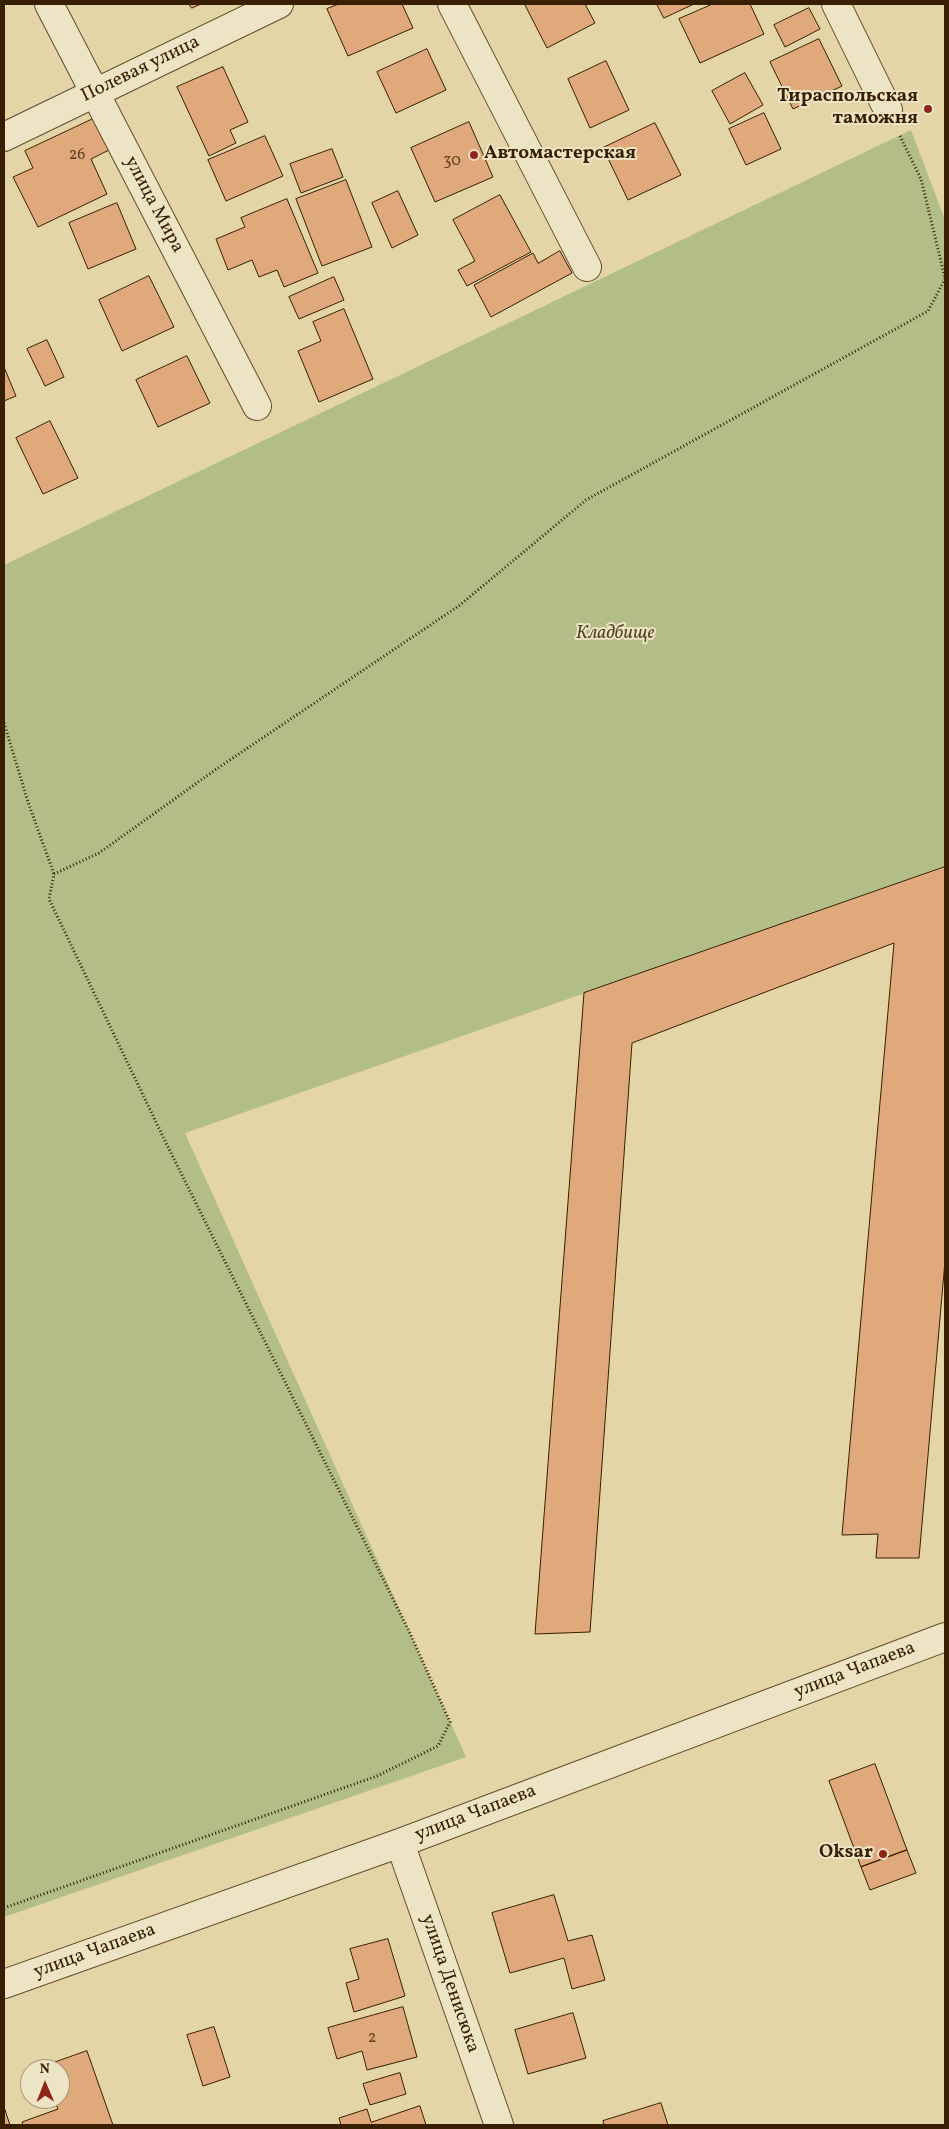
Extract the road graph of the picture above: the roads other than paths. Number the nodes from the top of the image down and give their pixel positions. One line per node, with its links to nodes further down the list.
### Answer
1 (50, 4): 5 (street, улица Мира)
2 (279, 4): 5 (street, Полевая улица)
3 (452, 4): 8 (street)
4 (836, 4): 6 (street)
5 (94, 92): 7 (street, Полевая улица); 9 (street, улица Мира)
6 (888, 110)
7 (4, 137)
8 (587, 267)
9 (257, 406)
10 (945, 1636): 11 (street, улица Чапаева)
11 (400, 1843): 12 (street, улица Чапаева); 13 (street, улица Денисюка)
12 (4, 1984)
13 (499, 2125)

